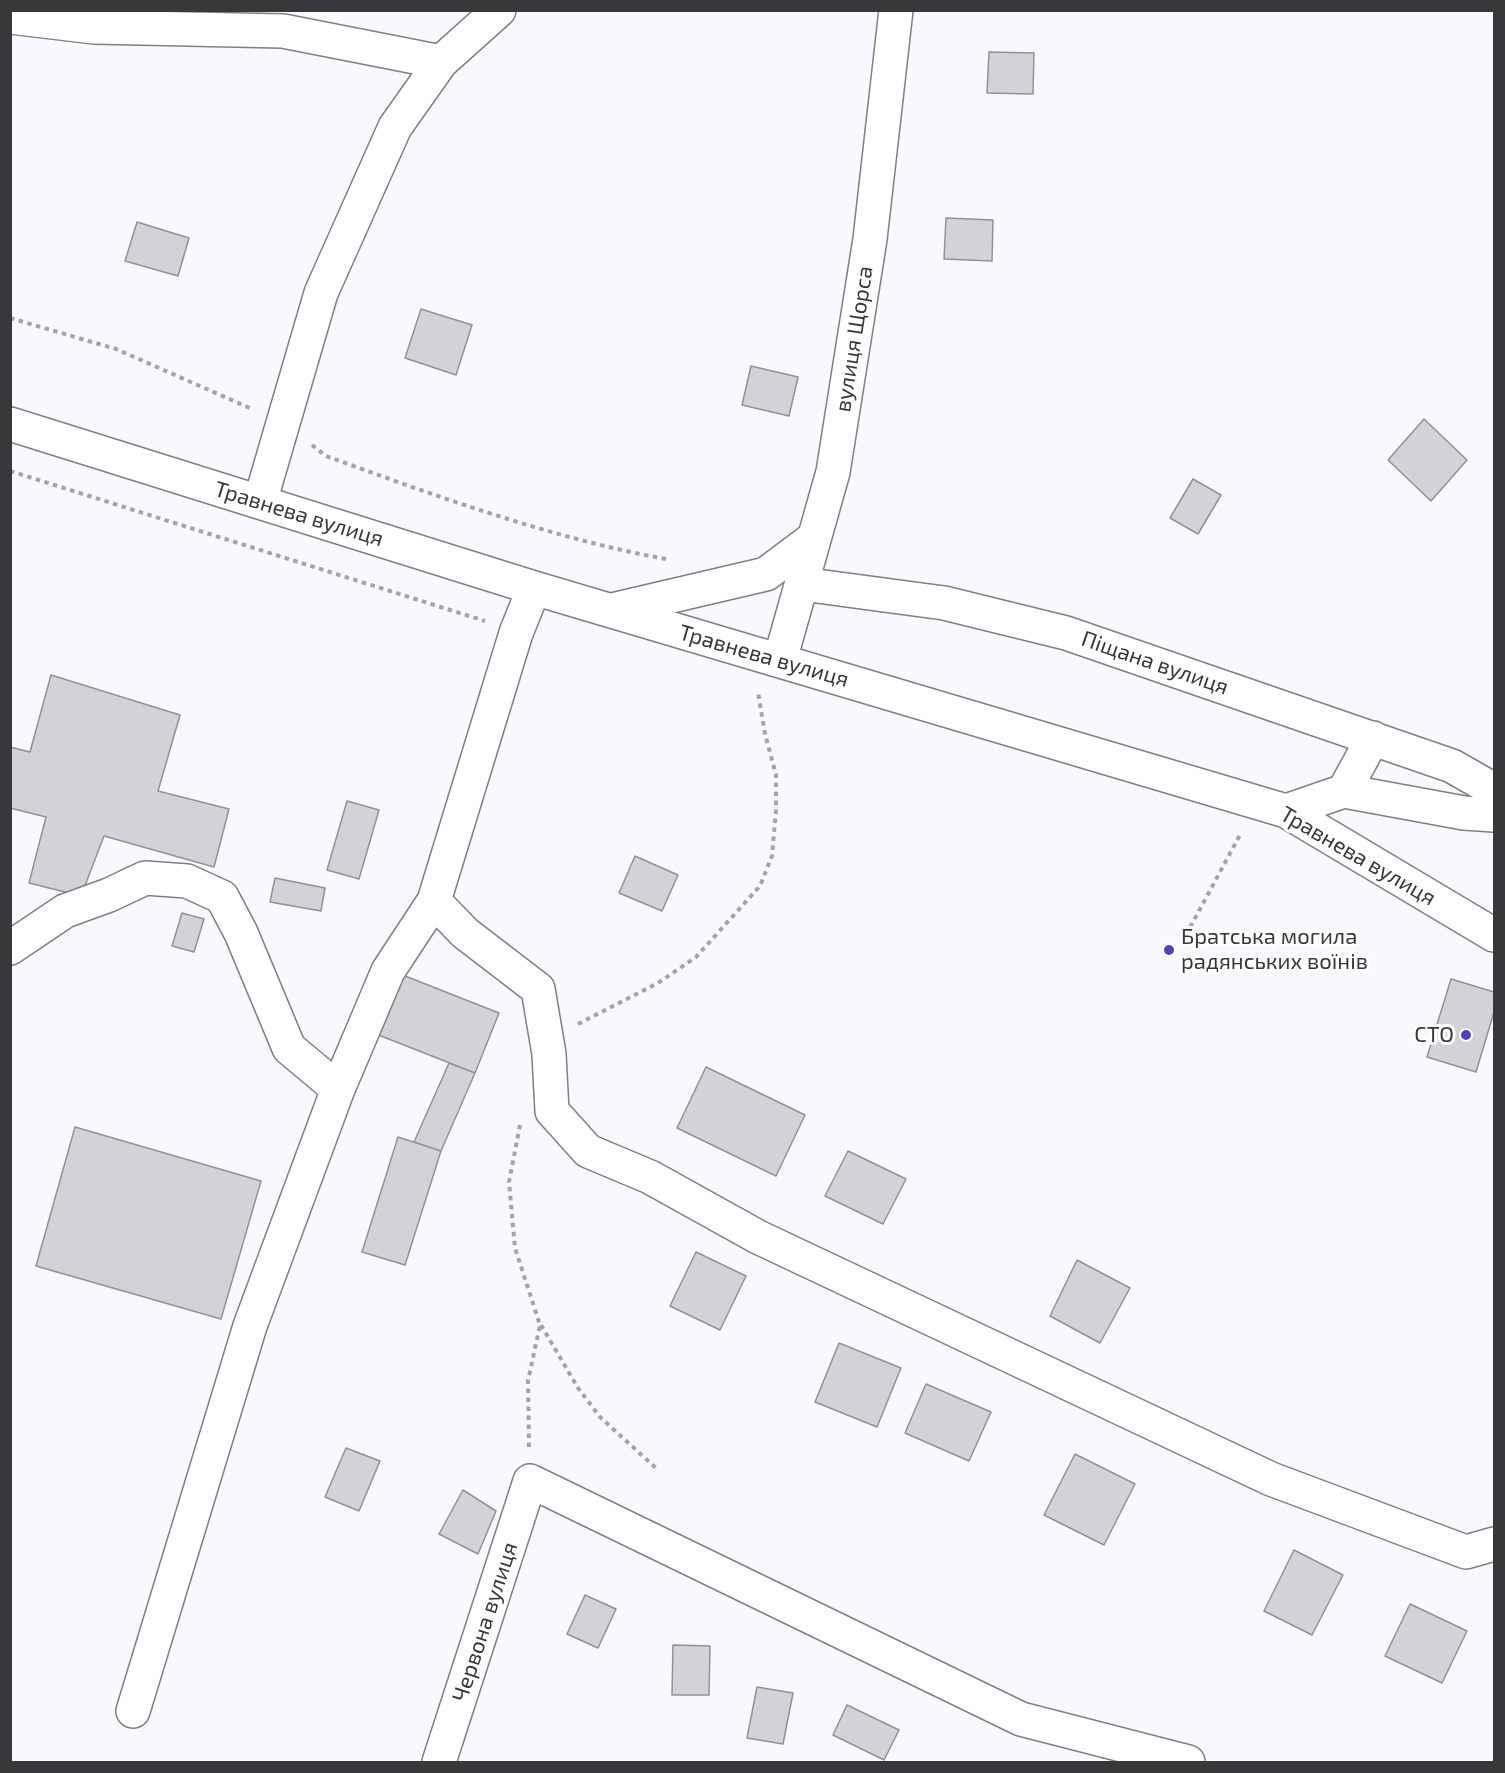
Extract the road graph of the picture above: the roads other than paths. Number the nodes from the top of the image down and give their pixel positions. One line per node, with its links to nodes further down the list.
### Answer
1 (499, 10): 4 (street)
2 (896, 10): 7 (street, вулиця Щорса)
3 (10, 17): 4 (street)
4 (441, 62): 6 (street)
5 (10, 424): 6 (street, Травнева вулиця)
6 (260, 502): 9 (street, Травнева вулиця)
7 (814, 538): 8 (street, вулиця Щорса); 10 (street)
8 (802, 584): 11 (street, вулиця Щорса); 12 (street, Піщана вулиця)
9 (534, 588): 10 (street, Травнева вулиця); 17 (street)
10 (610, 611): 11 (street, Травнева вулиця)
11 (780, 660): 15 (street, Травнева вулиця)
12 (1373, 738): 13 (street, Піщана вулиця); 14 (street)
13 (1494, 790)
14 (1344, 791): 15 (street); 16 (street)
15 (1286, 811): 18 (street, Травнева вулиця)
16 (1494, 815)
17 (434, 901): 20 (street); 21 (street)
18 (1494, 935)
19 (10, 948): 20 (street)
20 (338, 1089): 22 (street)
21 (1480, 1548)
22 (133, 1711)
23 (439, 1762): 24 (street, Червона вулиця)
24 (1188, 1762)

